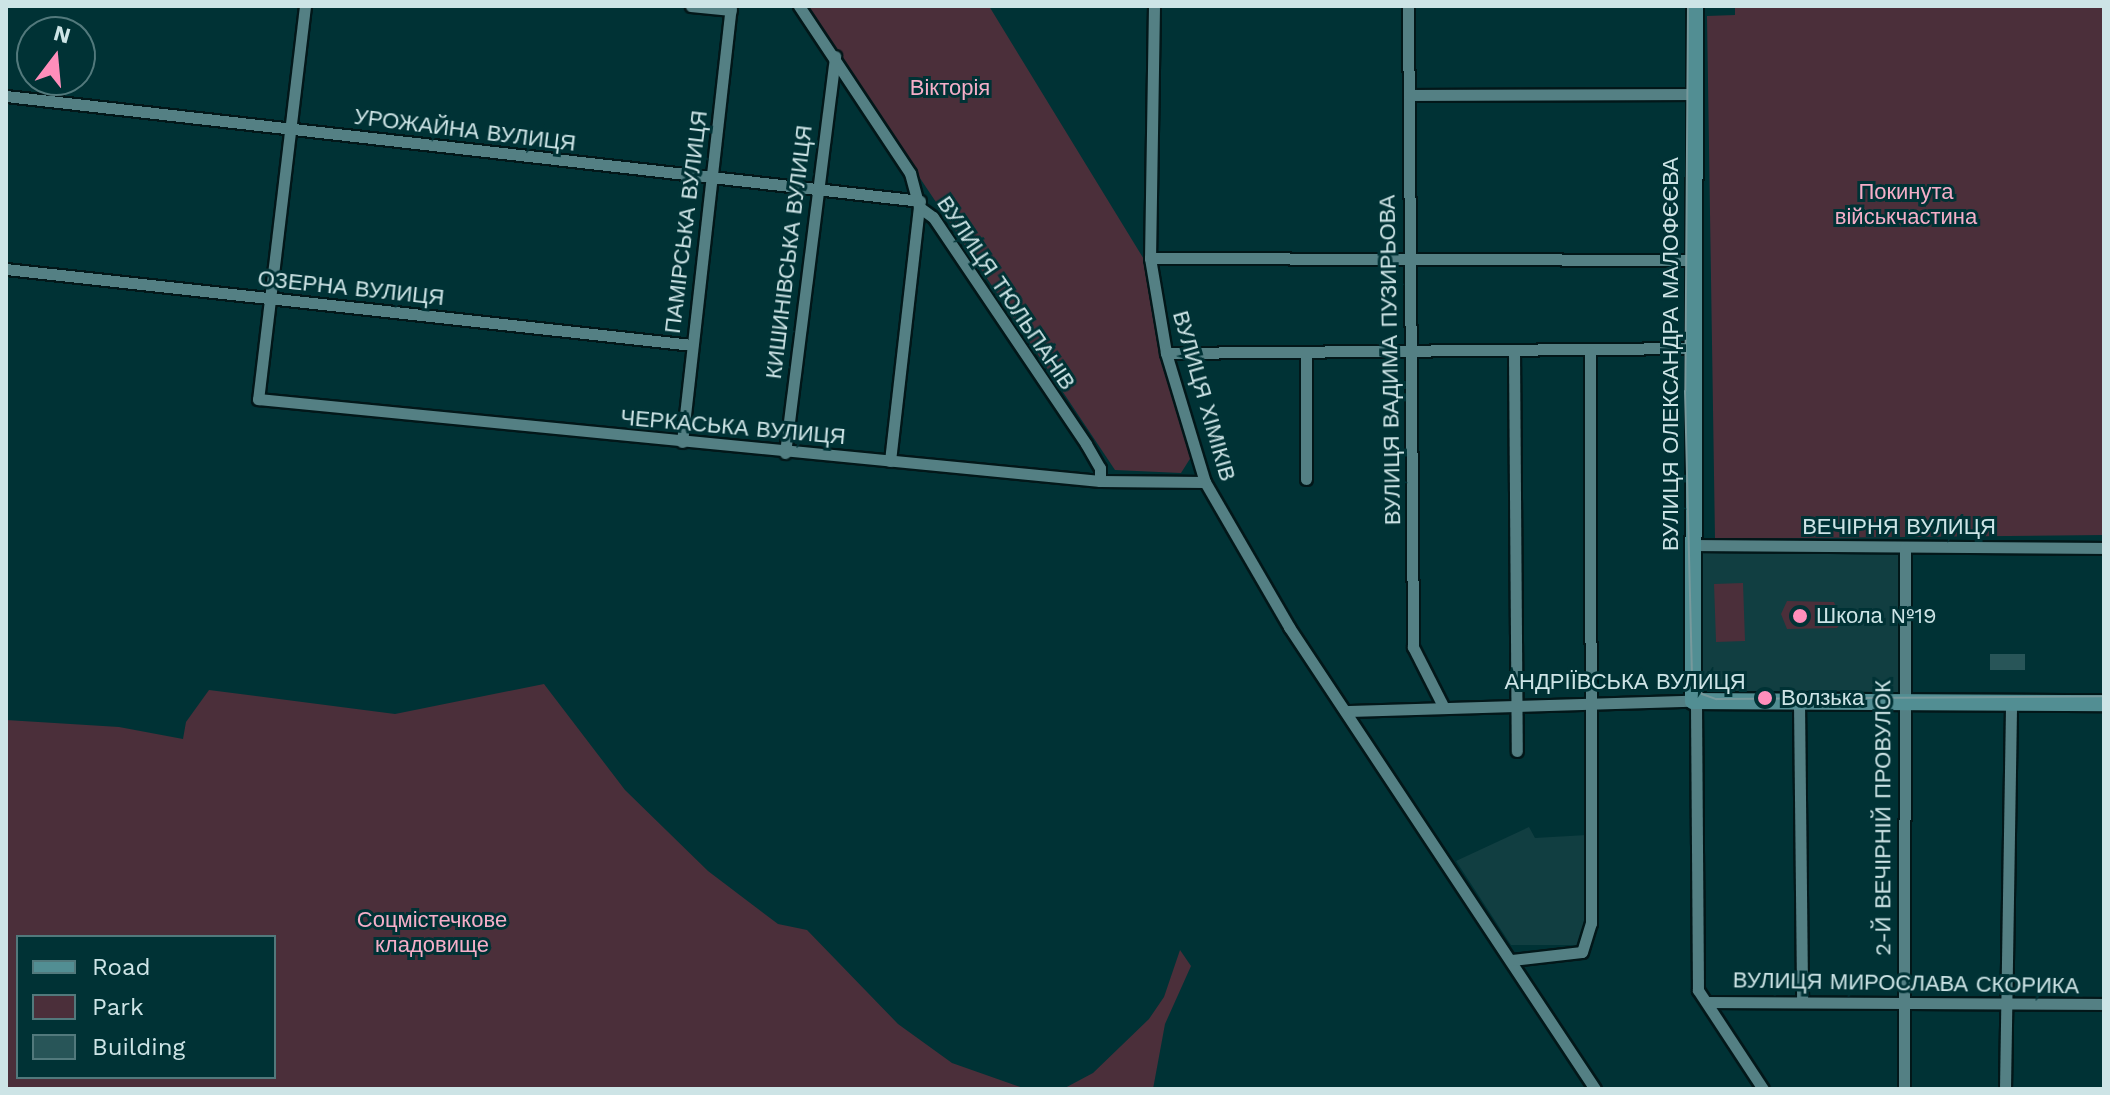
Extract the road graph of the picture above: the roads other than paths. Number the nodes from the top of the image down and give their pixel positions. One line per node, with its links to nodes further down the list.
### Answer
1 (305, 6): 12 (street)
2 (691, 6): 7 (street)
3 (799, 6): 8 (street, ВУЛИЦЯ ТЮЛЬПАНІВ)
4 (1154, 6): 16 (street, ВУЛИЦЯ ХІМІКІВ)
5 (1408, 6): 10 (street, ВУЛИЦЯ ВАДИМА ПУЗИРЬОВА)
6 (1695, 6): 9 (street, ВУЛИЦЯ ОЛЕКСАНДРА МАЛОФЄЄВА)
7 (731, 8): 13 (street, ПАМІРСЬКА ВУЛИЦЯ)
8 (835, 56): 14 (street, КИШИНІВСЬКА ВУЛИЦЯ); 15 (street, ВУЛИЦЯ ТЮЛЬПАНІВ)
9 (1694, 94): 10 (street); 17 (street, ВУЛИЦЯ ОЛЕКСАНДРА МАЛОФЄЄВА)
10 (1409, 95): 18 (street, ВУЛИЦЯ ВАДИМА ПУЗИРЬОВА)
11 (6, 96): 12 (street, УРОЖАЙНА ВУЛИЦЯ)
12 (290, 130): 13 (street, УРОЖАЙНА ВУЛИЦЯ); 20 (street)
13 (711, 178): 14 (street, УРОЖАЙНА ВУЛИЦЯ); 21 (street, ПАМІРСЬКА ВУЛИЦЯ)
14 (816, 188): 15 (street, УРОЖАЙНА ВУЛИЦЯ); 29 (street, КИШИНІВСЬКА ВУЛИЦЯ)
15 (920, 204): 30 (street); 32 (street, ВУЛИЦЯ ТЮЛЬПАНІВ)
16 (1150, 258): 18 (street); 25 (street, ВУЛИЦЯ ХІМІКІВ)
17 (1691, 260): 18 (street); 22 (street, ВУЛИЦЯ ОЛЕКСАНДРА МАЛОФЄЄВА)
18 (1408, 261): 26 (street, ВУЛИЦЯ ВАДИМА ПУЗИРЬОВА)
19 (6, 269): 20 (street, ОЗЕРНА ВУЛИЦЯ)
20 (268, 299): 21 (street, ОЗЕРНА ВУЛИЦЯ); 28 (street, ЧЕРКАСЬКА ВУЛИЦЯ)
21 (692, 345): 28 (street, ПАМІРСЬКА ВУЛИЦЯ)
22 (1693, 348): 23 (street); 34 (street, ВУЛИЦЯ ОЛЕКСАНДРА МАЛОФЄЄВА)
23 (1590, 351): 24 (street); 43 (street)
24 (1514, 352): 26 (street); 42 (street)
25 (1166, 353): 27 (street); 33 (street, ВУЛИЦЯ ХІМІКІВ)
26 (1411, 354): 27 (street); 44 (street, ВУЛИЦЯ ВАДИМА ПУЗИРЬОВА)
27 (1306, 355): 31 (street)
28 (682, 442): 29 (street, ЧЕРКАСЬКА ВУЛИЦЯ)
29 (785, 453): 30 (street, ЧЕРКАСЬКА ВУЛИЦЯ)
30 (890, 461): 32 (street, ЧЕРКАСЬКА ВУЛИЦЯ)
31 (1306, 479)
32 (1100, 481): 33 (street, ЧЕРКАСЬКА ВУЛИЦЯ)
33 (1205, 482): 45 (street, ВУЛИЦЯ ХІМІКІВ)
34 (1694, 545): 35 (street, ВЕЧІРНЯ ВУЛИЦЯ); 40 (street, ВУЛИЦЯ ОЛЕКСАНДРА МАЛОФЄЄВА)
35 (1905, 547): 36 (street, ВЕЧІРНЯ ВУЛИЦЯ); 37 (street, 2-Й ВЕЧІРНІЙ ПРОВУЛОК)
36 (2104, 548)
37 (1903, 700): 38 (street, АНДРІЇВСЬКА ВУЛИЦЯ); 39 (street, АНДРІЇВСЬКА ВУЛИЦЯ); 52 (street, 2-Й ВЕЧІРНІЙ ПРОВУЛОК)
38 (2011, 701): 41 (street, АНДРІЇВСЬКА ВУЛИЦЯ); 51 (street)
39 (1799, 702): 40 (street, АНДРІЇВСЬКА ВУЛИЦЯ); 48 (street)
40 (1695, 703): 43 (street, АНДРІЇВСЬКА ВУЛИЦЯ); 49 (street, ВУЛИЦЯ ОЛЕКСАНДРА МАЛОФЄЄВА)
41 (2104, 703)
42 (1517, 704): 43 (street, АНДРІЇВСЬКА ВУЛИЦЯ); 44 (street, АНДРІЇВСЬКА ВУЛИЦЯ); 46 (street)
43 (1591, 704): 47 (street)
44 (1443, 706): 45 (street, АНДРІЇВСЬКА ВУЛИЦЯ)
45 (1346, 711): 47 (street, ВУЛИЦЯ ХІМІКІВ)
46 (1517, 751)
47 (1512, 960): 53 (street, ВУЛИЦЯ ХІМІКІВ)
48 (1802, 997): 49 (street, ВУЛИЦЯ МИРОСЛАВА СКОРИКА); 52 (street, ВУЛИЦЯ МИРОСЛАВА СКОРИКА)
49 (1709, 1002): 54 (street, ВУЛИЦЯ ОЛЕКСАНДРА МАЛОФЄЄВА)
50 (2104, 1004): 51 (street, ВУЛИЦЯ МИРОСЛАВА СКОРИКА)
51 (2005, 1005): 52 (street, ВУЛИЦЯ МИРОСЛАВА СКОРИКА); 56 (street)
52 (1903, 1006): 55 (street, 2-Й ВЕЧІРНІЙ ПРОВУЛОК)
53 (1595, 1089)
54 (1763, 1089)
55 (1904, 1089)
56 (2005, 1089)

